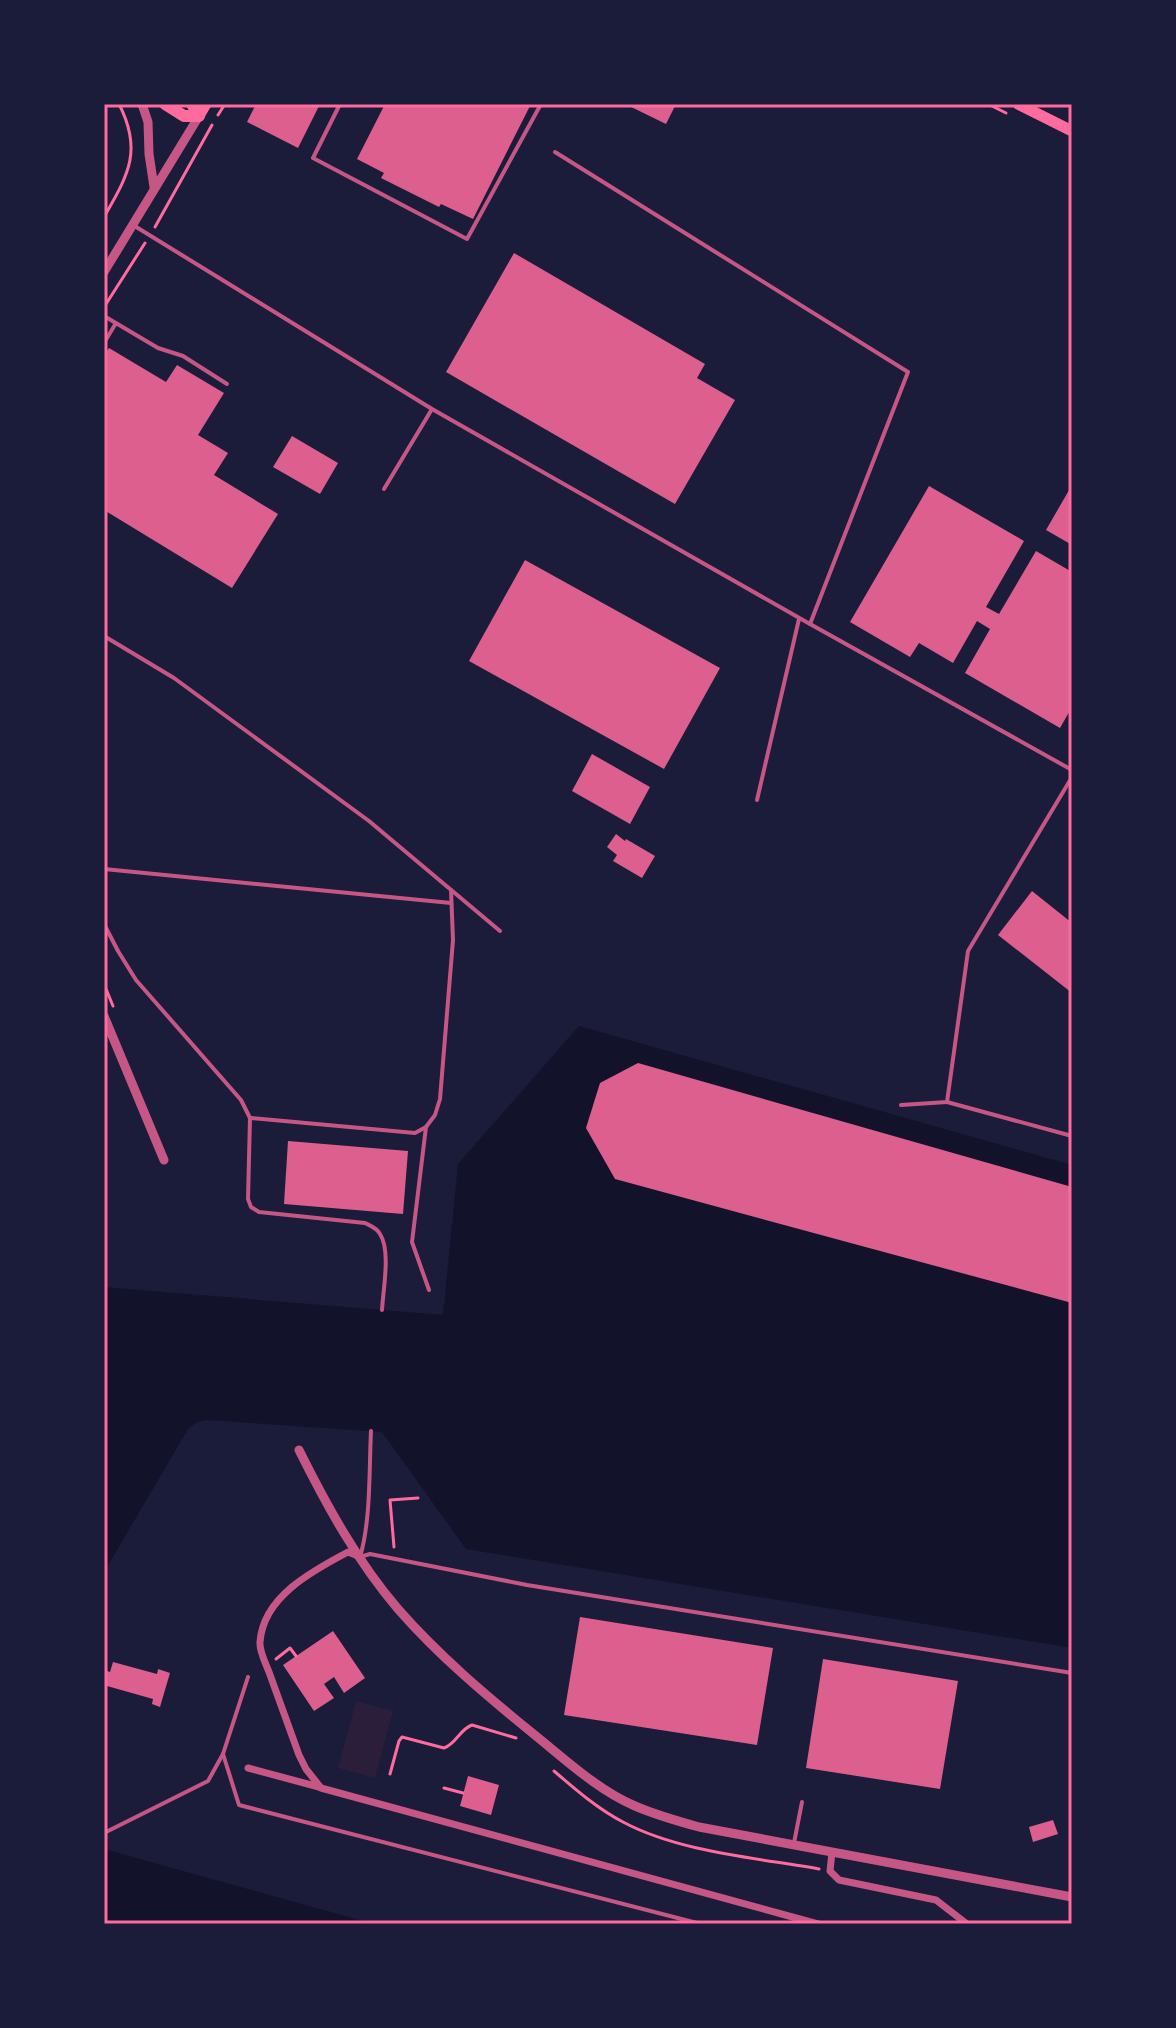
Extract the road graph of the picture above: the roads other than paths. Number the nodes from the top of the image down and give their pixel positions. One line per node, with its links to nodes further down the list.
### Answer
1 (142, 104): 9 (street)
2 (165, 104): 6 (main road)
3 (340, 104): 4 (lane)
4 (541, 104)
5 (1018, 104): 7 (main road)
6 (199, 108): 9 (street)
7 (1072, 131)
8 (555, 152): 19 (lane)
9 (154, 188): 10 (street)
10 (133, 225): 11 (street); 16 (lane)
11 (104, 272)
12 (104, 316): 13 (lane)
13 (116, 323): 14 (lane); 15 (lane)
14 (104, 343)
15 (227, 384)
16 (432, 409): 17 (lane); 18 (lane)
17 (384, 489)
18 (799, 618): 19 (lane); 23 (lane)
19 (810, 624): 21 (lane)
20 (104, 636): 25 (lane)
21 (1072, 770)
22 (1072, 777): 30 (lane)
23 (757, 800)
24 (104, 869): 26 (lane)
25 (451, 890): 26 (lane); 28 (lane)
26 (451, 903): 33 (lane)
27 (104, 924): 32 (lane)
28 (500, 931)
29 (104, 1016): 35 (street)
30 (947, 1102): 31 (lane); 34 (lane)
31 (901, 1105)
32 (250, 1118): 33 (lane); 37 (lane)
33 (426, 1127): 36 (lane)
34 (1072, 1136)
35 (164, 1160)
36 (429, 1290)
37 (382, 1310)
38 (371, 1431): 40 (lane)
39 (299, 1450): 40 (street)
40 (360, 1557): 41 (lane); 45 (street); 48 (street)
41 (1072, 1673)
42 (248, 1677): 43 (lane)
43 (223, 1754): 47 (lane); 51 (lane)
44 (248, 1768): 45 (street)
45 (321, 1788): 52 (street)
46 (802, 1802): 48 (lane)
47 (104, 1833)
48 (794, 1845): 49 (street)
49 (832, 1852): 50 (street); 53 (street)
50 (1072, 1897)
51 (701, 1924)
52 (818, 1924)
53 (967, 1924)

